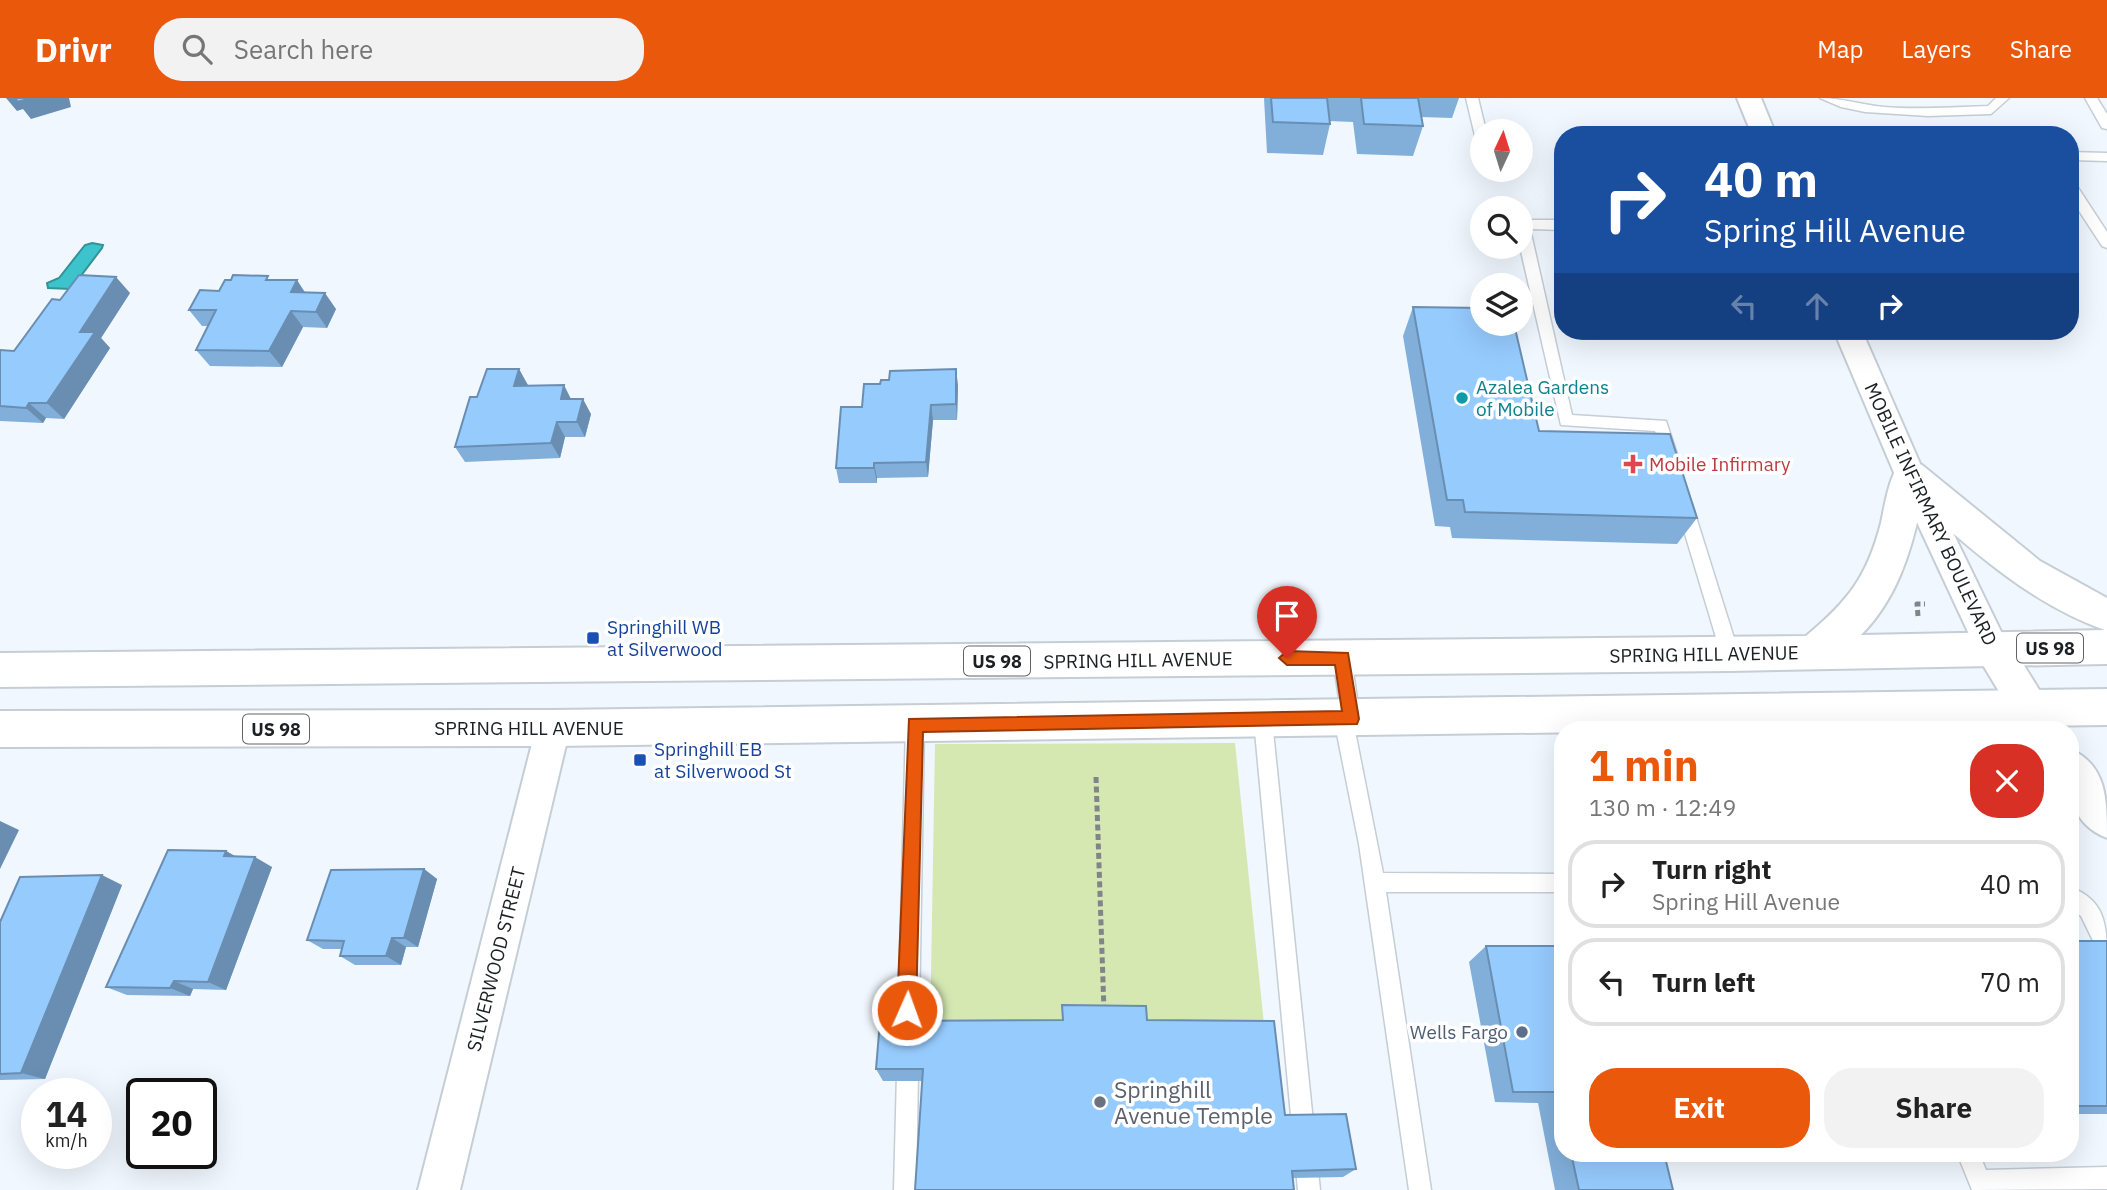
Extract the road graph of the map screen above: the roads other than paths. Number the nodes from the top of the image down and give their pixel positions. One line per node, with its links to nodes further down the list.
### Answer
1 (1472, 98): 6 (lane)
2 (1749, 98): 8 (street)
3 (1826, 98): 4 (lane)
4 (2003, 98)
5 (2091, 98): 7 (lane)
6 (1477, 119)
7 (2107, 125)
8 (1760, 126)
9 (2079, 156): 10 (lane)
10 (2107, 158)
11 (2079, 200): 13 (lane)
12 (1554, 225): 20 (lane)
13 (2107, 243)
14 (1852, 340): 15 (street, MOBILE INFIRMARY BOULEVARD)
15 (1910, 475): 16 (main road); 18 (street, MOBILE INFIRMARY BOULEVARD); 19 (main road)
16 (2107, 615)
17 (2107, 647): 18 (main road, SPRING HILL AVENUE / US 98)
18 (1993, 650): 19 (main road, SPRING HILL AVENUE / US 98); 25 (main road, MOBILE INFIRMARY BOULEVARD)
19 (1814, 653): 20 (main road, SPRING HILL AVENUE / US 98)
20 (1730, 654): 21 (main road, SPRING HILL AVENUE / US 98)
21 (1342, 658): 22 (main road, SPRING HILL AVENUE / US 98); 24 (lane)
22 (0, 670)
23 (2107, 707): 25 (main road, SPRING HILL AVENUE / US 98)
24 (1347, 719): 26 (main road, SPRING HILL AVENUE / US 98); 28 (main road, SPRING HILL AVENUE / US 98); 34 (lane)
25 (2037, 720): 27 (main road, SPRING HILL AVENUE / US 98)
26 (1263, 721): 29 (main road, SPRING HILL AVENUE / US 98); 43 (lane)
27 (1882, 721)
28 (1554, 723)
29 (915, 724): 31 (main road, SPRING HILL AVENUE / US 98); 42 (lane)
30 (0, 729): 31 (main road, SPRING HILL AVENUE / US 98)
31 (553, 729): 41 (street, SILVERWOOD STREET)
32 (2079, 780): 33 (main road)
33 (2107, 818)
34 (1374, 882): 35 (lane); 44 (lane)
35 (1554, 883)
36 (2079, 902): 37 (lane)
37 (2107, 948)
38 (1972, 1162): 40 (lane)
39 (2107, 1178): 40 (lane)
40 (1981, 1186)
41 (439, 1190)
42 (905, 1190)
43 (1309, 1190)
44 (1420, 1190)

